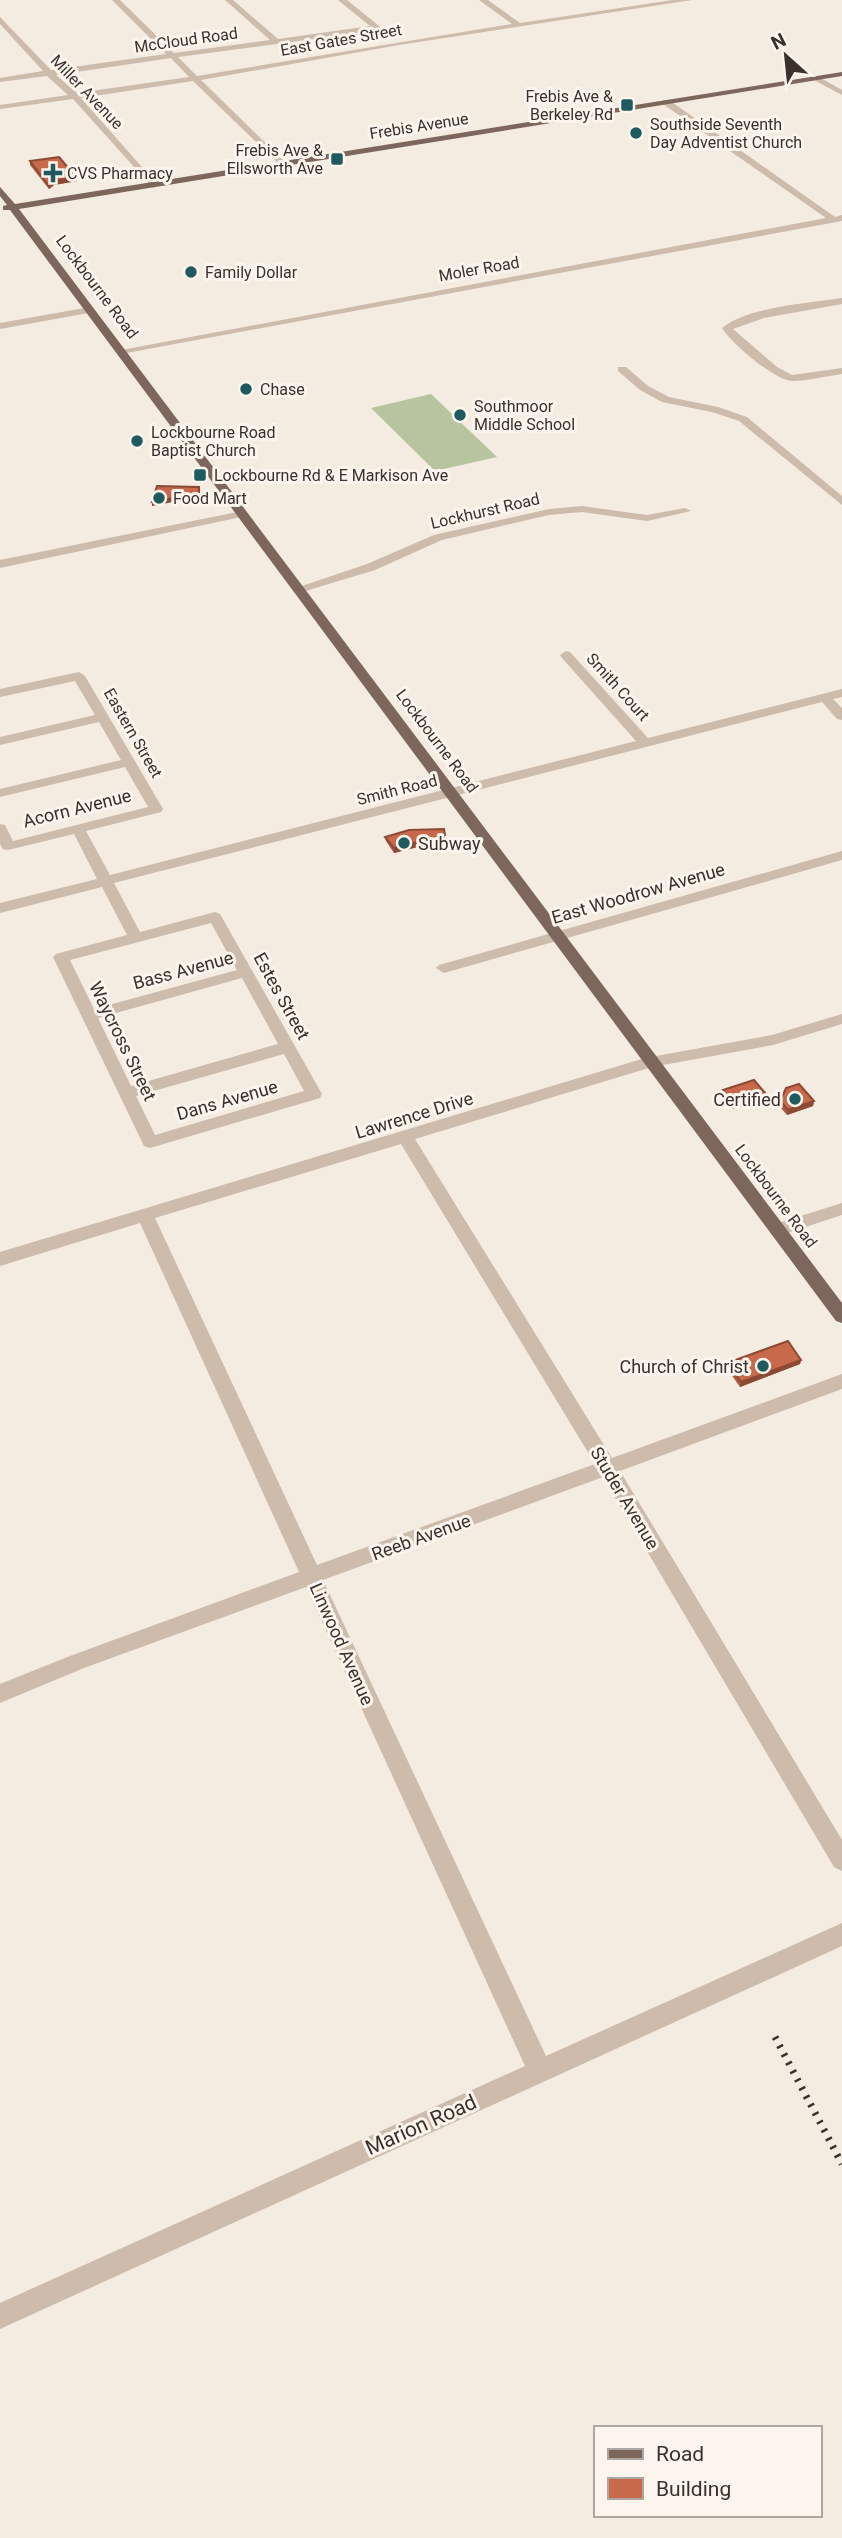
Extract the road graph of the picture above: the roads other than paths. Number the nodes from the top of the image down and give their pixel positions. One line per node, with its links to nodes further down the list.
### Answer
1 (116, 0): 11 (street)
2 (229, 0): 9 (street)
3 (342, 0): 8 (street)
4 (483, 0): 7 (street)
5 (688, 0): 7 (street, East Gates Street)
6 (0, 19): 12 (street, Miller Avenue)
7 (518, 25): 10 (street, East Gates Street)
8 (376, 27): 9 (street, McCloud Road); 10 (street)
9 (276, 41): 11 (street, McCloud Road)
10 (399, 43): 15 (street, East Gates Street)
11 (172, 56): 12 (street, McCloud Road); 15 (street)
12 (49, 73): 16 (street, McCloud Road); 18 (street, Miller Avenue)
13 (842, 74): 14 (main road, Frebis Avenue)
14 (817, 78): 17 (street); 19 (main road, Frebis Avenue)
15 (195, 79): 18 (street, East Gates Street); 21 (street)
16 (0, 80)
17 (842, 93)
18 (75, 96): 20 (street, East Gates Street); 22 (street, Miller Avenue)
19 (666, 102): 21 (main road, Frebis Avenue); 26 (street)
20 (0, 107)
21 (282, 164): 22 (main road, Frebis Avenue)
22 (153, 185): 24 (main road, Frebis Avenue)
23 (0, 190): 24 (main road, Lockbourne Road)
24 (13, 207): 25 (main road, Frebis Avenue); 28 (main road, Lockbourne Road)
25 (0, 209)
26 (838, 219): 30 (street, Moler Road)
27 (842, 301): 32 (street)
28 (90, 310): 29 (street); 30 (main road, Lockbourne Road)
29 (0, 326)
30 (121, 351): 35 (main road, Lockbourne Road)
31 (622, 369): 33 (street)
32 (842, 371)
33 (842, 502)
34 (685, 511): 37 (street, Lockhurst Road)
35 (242, 514): 36 (street); 37 (main road, Lockbourne Road)
36 (0, 564)
37 (299, 589): 48 (main road, Lockbourne Road)
38 (566, 655): 45 (street, Smith Court)
39 (0, 693): 43 (street, Eastern Street)
40 (842, 693): 41 (street, Smith Road)
41 (824, 698): 42 (street); 45 (street, Smith Road)
42 (842, 716)
43 (103, 717): 44 (street); 46 (street, Eastern Street)
44 (0, 741)
45 (645, 743): 48 (street, Smith Road)
46 (129, 762): 47 (street); 49 (street, Eastern Street)
47 (0, 793)
48 (452, 794): 53 (street, Smith Road); 55 (main road, Lockbourne Road)
49 (156, 809): 51 (street, Acorn Avenue)
50 (0, 828): 51 (street, Acorn Avenue)
51 (78, 828): 53 (street)
52 (842, 855): 55 (street, East Woodrow Avenue)
53 (106, 880): 54 (street, Smith Road); 56 (street)
54 (0, 908)
55 (558, 936): 57 (street, East Woodrow Avenue); 62 (main road, Lockbourne Road)
56 (136, 937): 58 (street, Estes Street); 59 (street, Waycross Street)
57 (444, 968)
58 (246, 972): 59 (street, Bass Avenue); 61 (street, Estes Street)
59 (89, 1015): 63 (street, Waycross Street)
60 (842, 1019): 62 (street, Lawrence Drive)
61 (288, 1047): 63 (street); 64 (street, Estes Street)
62 (651, 1062): 65 (street, Lawrence Drive); 69 (main road, Lockbourne Road)
63 (126, 1093): 66 (street, Waycross Street)
64 (314, 1094): 66 (street, Dans Avenue)
65 (406, 1138): 68 (street, Lawrence Drive); 73 (street, Studer Avenue)
66 (150, 1142)
67 (842, 1209): 69 (street)
68 (145, 1216): 70 (street, Lawrence Drive); 74 (street, Linwood Avenue)
69 (778, 1230): 71 (main road, Lockbourne Road)
70 (0, 1259)
71 (842, 1316)
72 (842, 1381): 73 (street, Reeb Avenue)
73 (607, 1469): 74 (street, Reeb Avenue); 76 (street, Studer Avenue)
74 (312, 1577): 75 (street, Reeb Avenue); 78 (street, Linwood Avenue)
75 (0, 1693)
76 (842, 1860)
77 (842, 1934): 78 (street, Marion Road)
78 (540, 2071): 79 (street, Marion Road)
79 (0, 2316)

